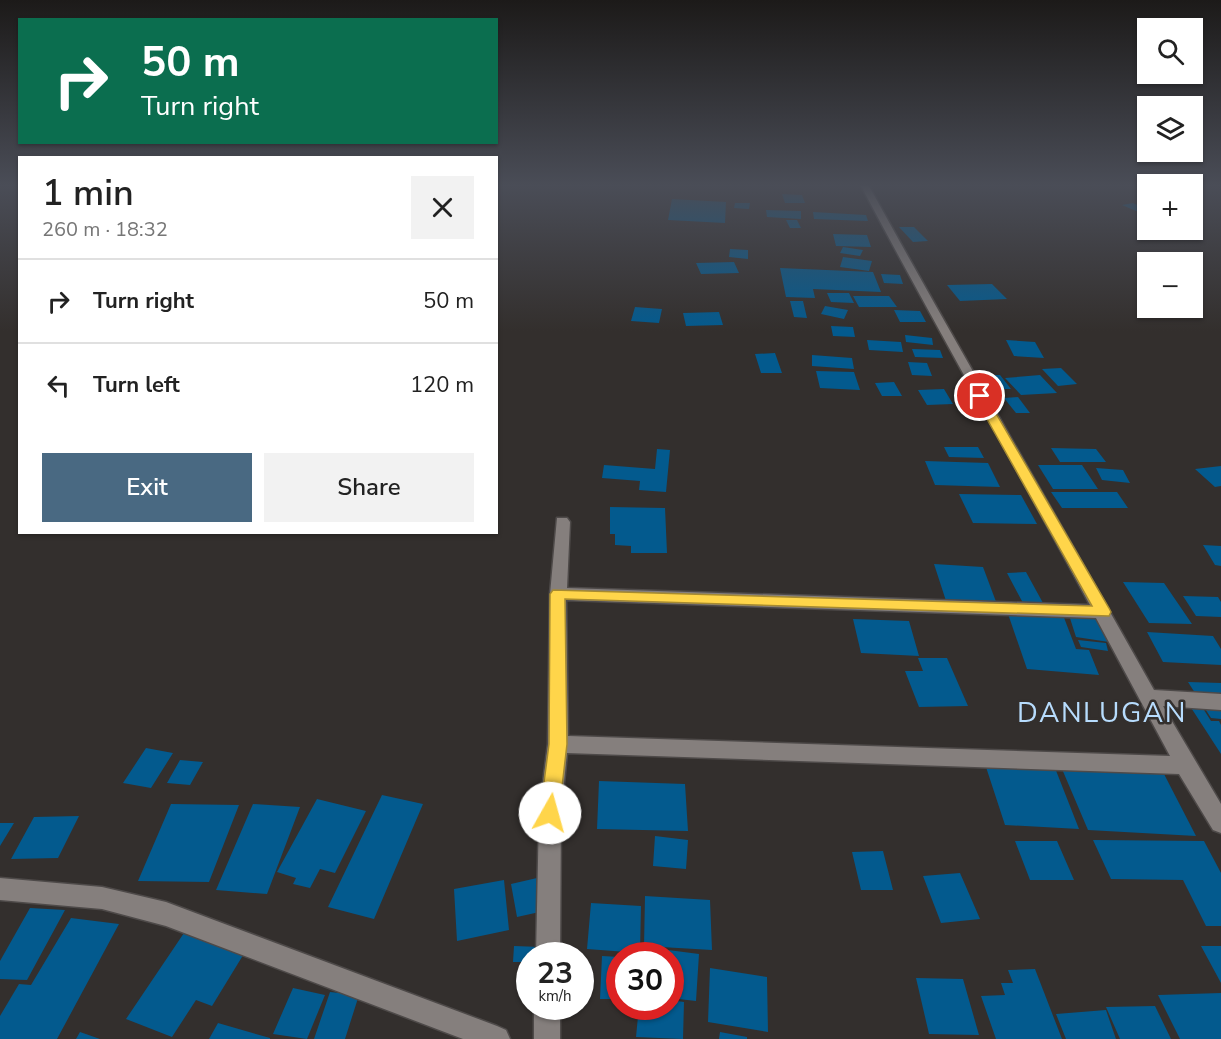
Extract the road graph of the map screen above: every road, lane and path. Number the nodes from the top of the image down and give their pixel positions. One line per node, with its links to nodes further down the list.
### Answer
1 (891, 234): 4 (street)
2 (561, 522): 3 (street)
3 (558, 594): 4 (street); 7 (street)
4 (1103, 612): 5 (street)
5 (1149, 697): 6 (street); 8 (street)
6 (1221, 702)
7 (558, 744): 8 (street); 11 (street)
8 (1185, 765): 9 (street)
9 (1221, 823)
10 (0, 888): 13 (street)
11 (548, 942)
12 (547, 1020): 14 (street)
13 (497, 1039)
14 (547, 1039)

